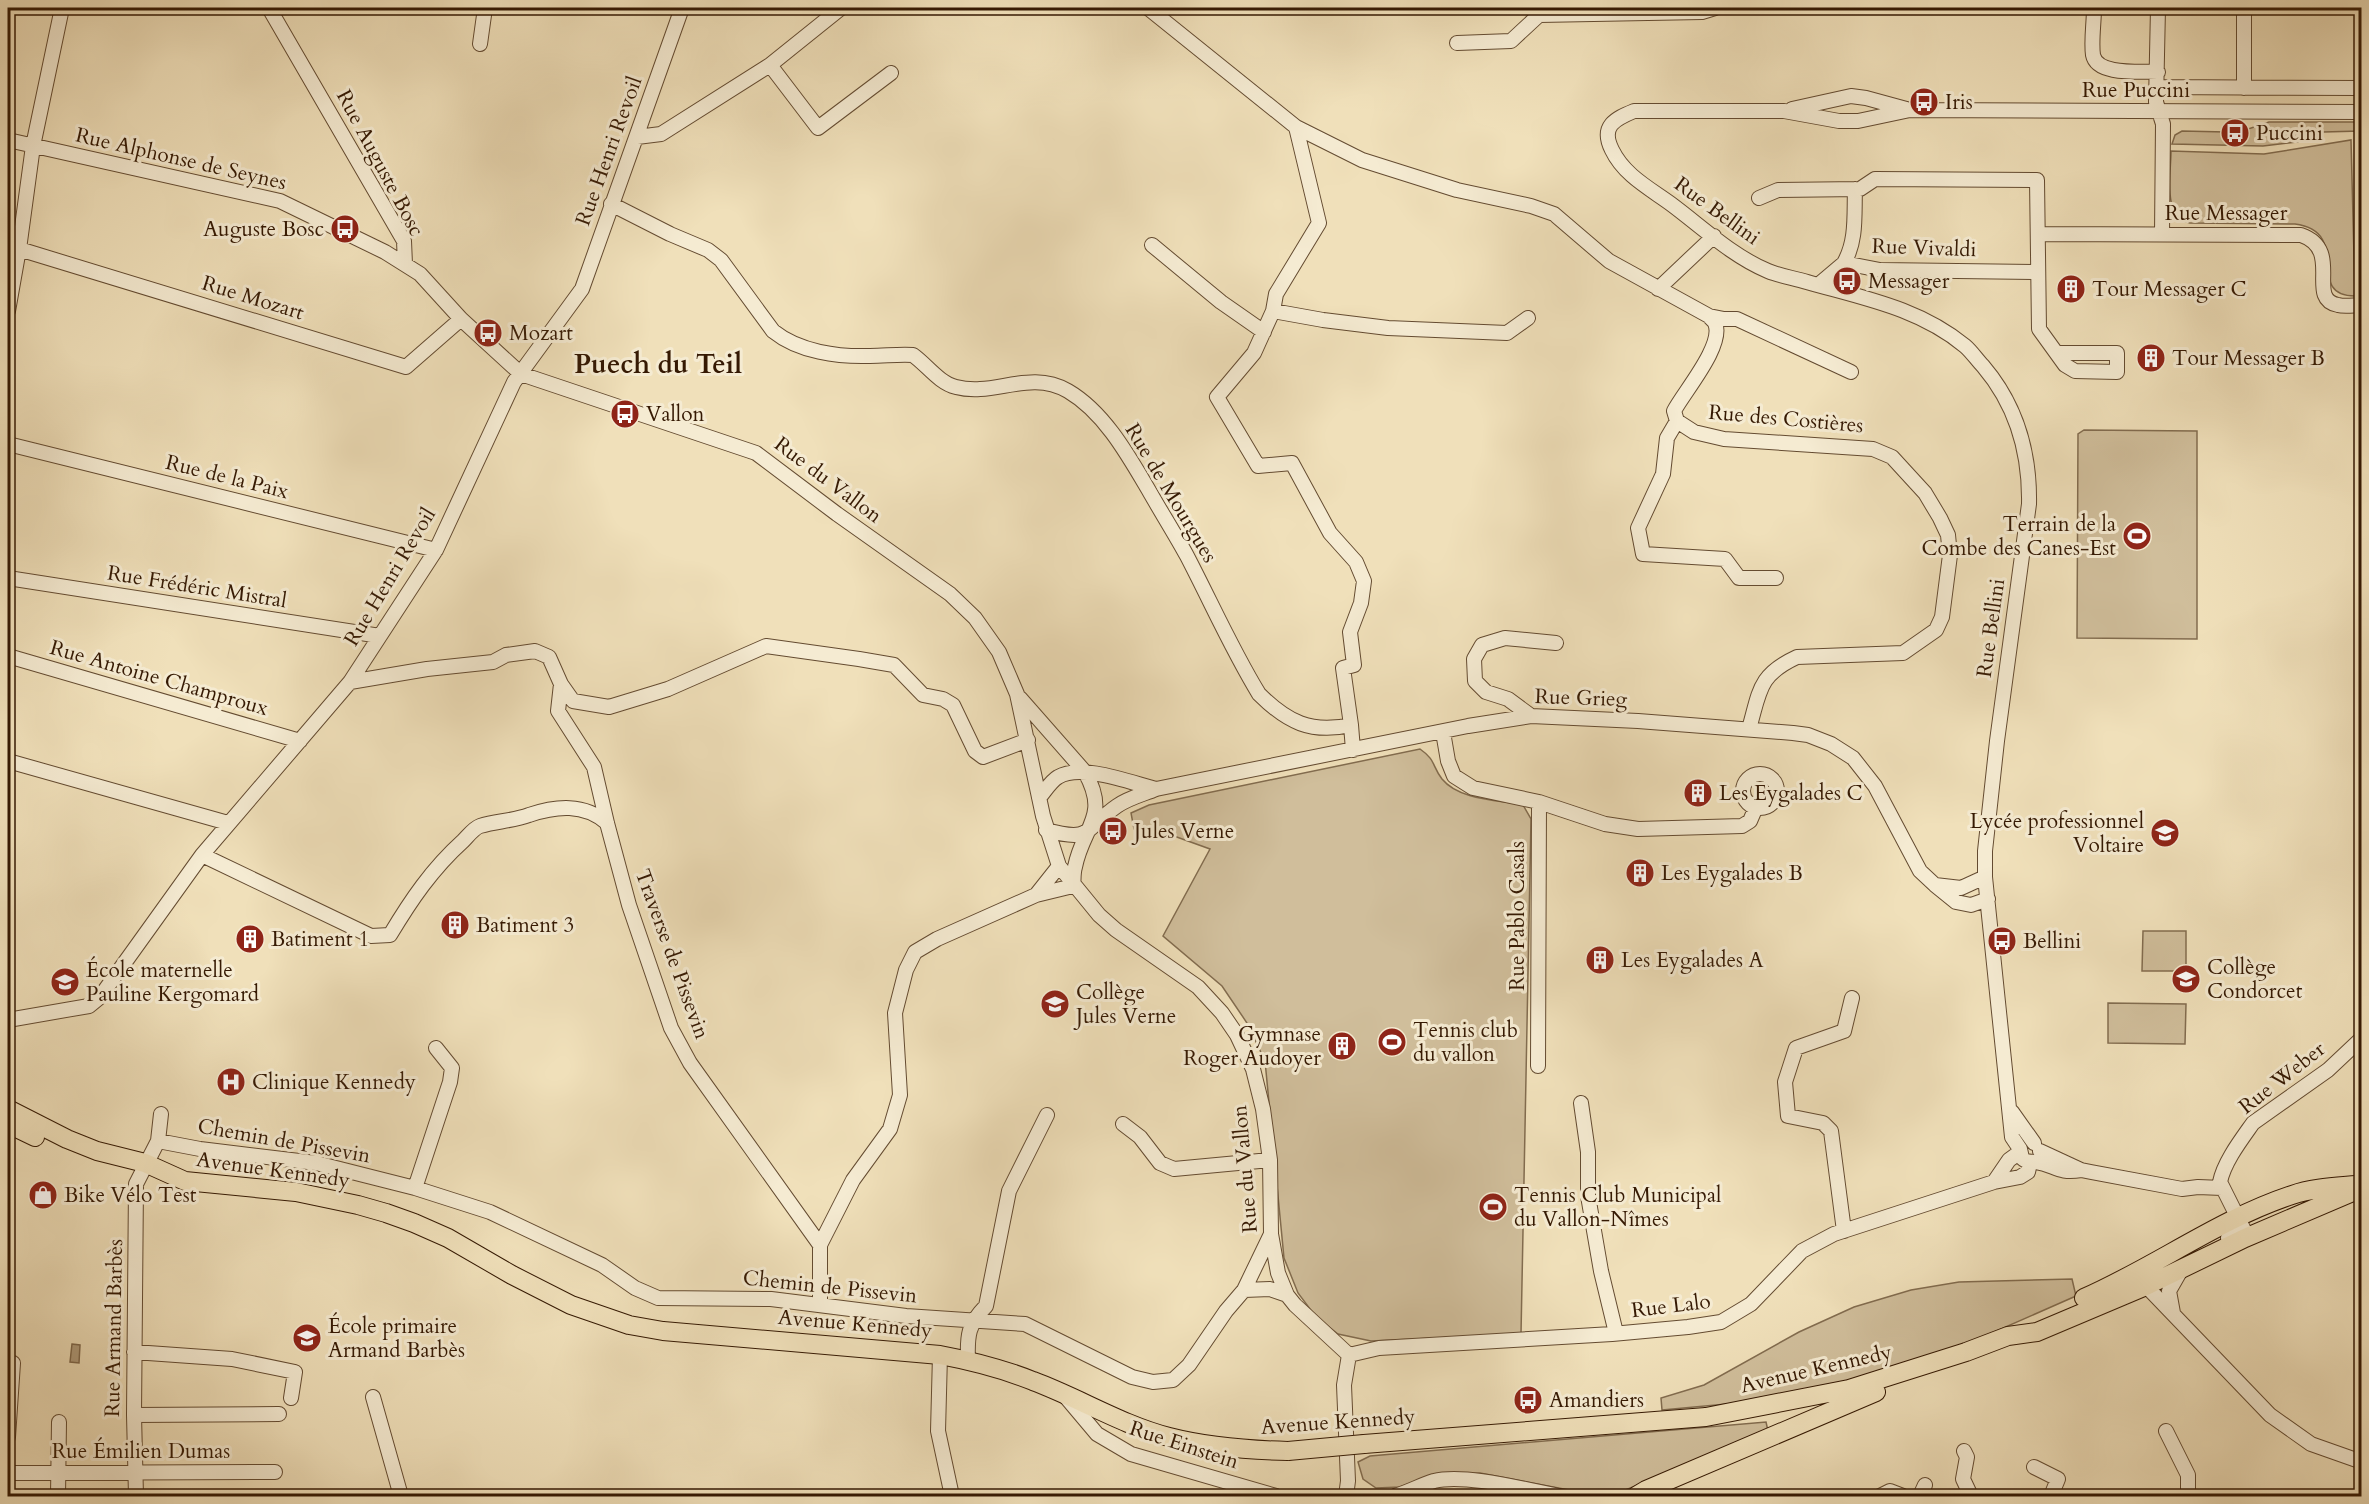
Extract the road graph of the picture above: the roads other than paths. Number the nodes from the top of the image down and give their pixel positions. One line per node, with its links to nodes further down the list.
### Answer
1 (62, 8): 28 (street)
2 (269, 8): 38 (street, Rue Auguste Bosc)
3 (484, 8): 13 (street)
4 (682, 8): 26 (street, Rue Henri Revoil)
5 (841, 8): 14 (street)
6 (1148, 8): 25 (street)
7 (1715, 8): 11 (street)
8 (2094, 8): 16 (street)
9 (2158, 8): 16 (street)
10 (2244, 8): 18 (street)
11 (1620, 10): 12 (street)
12 (1457, 43)
13 (480, 44)
14 (770, 65): 15 (street); 26 (street)
15 (891, 72)
16 (2158, 72): 17 (street)
17 (2157, 87): 18 (street); 23 (street)
18 (2244, 88): 19 (street)
19 (2361, 88)
20 (1910, 110): 22 (street, Rue Puccini); 22 (street, Rue Puccini); 23 (street, Rue Puccini)
21 (1634, 111): 22 (street, Rue Puccini); 34 (street, Rue Bellini)
22 (1784, 111)
23 (2159, 111): 24 (street, Rue Puccini); 33 (street)
24 (2361, 112)
25 (1296, 127): 41 (street); 44 (street)
26 (637, 137): 31 (street, Rue Henri Revoil)
27 (8, 140): 28 (street, Rue Alphonse de Seynes)
28 (33, 146): 36 (street); 38 (street, Rue Alphonse de Seynes)
29 (1855, 189): 30 (street); 32 (street); 37 (street)
30 (1759, 198)
31 (610, 204): 51 (street, Rue Henri Revoil); 64 (street, Rue de Mourgues)
32 (2038, 234): 33 (street, Rue Messager); 39 (street)
33 (2162, 234): 42 (street, Rue Messager)
34 (1714, 236): 40 (street, Rue Bellini); 41 (street)
35 (1152, 245): 48 (street)
36 (19, 249): 43 (street); 47 (street, Rue Mozart)
37 (1844, 263): 39 (street, Rue Vivaldi); 40 (street, Rue Vivaldi)
38 (405, 264): 47 (street, Rue Auguste Bosc)
39 (2037, 272): 49 (street)
40 (1818, 285): 82 (street, Rue Bellini)
41 (1658, 289): 45 (street)
42 (2361, 305)
43 (8, 311)
44 (1273, 311): 46 (street); 48 (street)
45 (1709, 316): 50 (street); 52 (street)
46 (1528, 318)
47 (461, 319): 51 (street, Rue Auguste Bosc)
48 (1264, 332): 64 (street)
49 (2058, 353)
50 (1851, 372)
51 (521, 374): 54 (street, Rue Henri Revoil); 62 (street, Rue du Vallon)
52 (1677, 421): 56 (street); 65 (street, Rue des Costières)
53 (8, 444): 54 (street, Rue de la Paix)
54 (435, 550): 57 (street, Rue Henri Revoil)
55 (8, 578): 57 (street, Rue Frédéric Mistral)
56 (1776, 578)
57 (380, 636): 60 (street, Rue Henri Revoil)
58 (1556, 643): 63 (street)
59 (8, 656): 68 (street, Rue Antoine Champroux)
60 (350, 682): 61 (street); 68 (street, Rue Henri Revoil)
61 (561, 684): 67 (street); 77 (street, Traverse de Pissevin)
62 (1017, 694): 67 (street, Rue du Vallon); 71 (street, Rue du Vallon)
63 (1531, 716): 65 (street, Rue Grieg); 66 (street, Rue Grieg)
64 (1351, 725): 69 (street)
65 (1749, 729): 83 (street, Rue Grieg)
66 (1443, 732): 69 (street, Rue Grieg); 74 (street)
67 (1028, 740): 73 (street, Rue du Vallon)
68 (300, 741): 76 (street, Rue Henri Revoil)
69 (1353, 750): 72 (street, Rue Grieg)
70 (8, 761): 76 (street)
71 (1085, 771): 72 (street, Rue Grieg); 73 (street, Rue Grieg); 79 (street, Rue du Vallon)
72 (1156, 789): 79 (street, Rue Grieg)
73 (1039, 798): 78 (street, Rue du Vallon)
74 (1539, 802): 75 (street); 93 (street, Rue Pablo Casals)
75 (1756, 807)
76 (228, 823): 80 (street, Rue Henri Revoil)
77 (606, 824): 80 (street); 113 (street, Traverse de Pissevin)
78 (1046, 830): 79 (street); 81 (street, Rue du Vallon)
79 (1088, 833): 84 (street, Rue du Vallon)
80 (202, 855): 90 (street, Rue Henri Revoil)
81 (1059, 866): 84 (street, Rue du Vallon); 85 (street)
82 (1985, 878): 83 (street); 86 (street, Rue Bellini)
83 (1935, 885): 87 (street, Rue Grieg)
84 (1073, 886): 85 (street); 104 (street, Rue du Vallon)
85 (1036, 895): 113 (street)
86 (1988, 899): 87 (street); 88 (street, Rue Bellini)
87 (1956, 902): 88 (street, Rue Grieg)
88 (1991, 927): 96 (street, Rue Bellini)
89 (1852, 998): 111 (street)
90 (8, 1020)
91 (2361, 1038): 109 (street, Rue Weber)
92 (436, 1048): 108 (street)
93 (1538, 1066)
94 (1581, 1103): 122 (street)
95 (8, 1109): 105 (main road, Avenue Kennedy)
96 (2011, 1110): 102 (street, Rue Bellini); 103 (street, Rue Bellini)
97 (161, 1114): 101 (street)
98 (1047, 1115): 121 (street)
99 (8, 1124): 105 (main road, Avenue Kennedy)
100 (1123, 1124): 104 (street)
101 (158, 1141): 105 (street); 108 (street, Chemin de Pissevin)
102 (2020, 1150): 103 (street); 106 (street)
103 (2034, 1155): 106 (street, Rue Lalo); 109 (street)
104 (1270, 1160): 112 (street, Rue du Vallon)
105 (145, 1163): 124 (street, Rue Armand Barbès); 126 (main road, Avenue Kennedy)
106 (1994, 1182): 111 (street, Rue Lalo)
107 (2361, 1186): 110 (main road); 114 (main road, Avenue Kennedy)
108 (415, 1188): 119 (street, Chemin de Pissevin)
109 (2222, 1188): 110 (street)
110 (2239, 1218): 114 (street); 123 (main road)
111 (1844, 1231): 122 (street, Rue Lalo)
112 (1271, 1234): 117 (street, Chemin de Pissevin); 118 (street, Rue du Vallon)
113 (820, 1245): 119 (street)
114 (2198, 1261): 115 (main road, Avenue Kennedy)
115 (2181, 1270): 116 (main road, Avenue Kennedy); 120 (street)
116 (2146, 1286): 120 (street); 123 (main road, Avenue Kennedy)
117 (1244, 1290): 118 (street); 121 (street, Chemin de Pissevin)
118 (1287, 1295): 127 (street, Rue du Vallon)
119 (820, 1304): 121 (street, Chemin de Pissevin)
120 (2173, 1313): 140 (street)
121 (973, 1319): 128 (street)
122 (1616, 1333): 127 (street, Rue Lalo)
123 (2008, 1336): 125 (main road, Avenue Kennedy)
124 (134, 1352): 132 (street); 135 (street, Rue Armand Barbès)
125 (1966, 1352): 130 (main road, Avenue Kennedy, bridge); 155 (main road)
126 (940, 1354): 128 (main road, Avenue Kennedy); 150 (street)
127 (1349, 1355): 152 (street)
128 (968, 1360): 130 (main road, Avenue Kennedy)
129 (13, 1363): 133 (street)
130 (1064, 1394): 151 (street, Rue Einstein)
131 (373, 1397): 149 (street)
132 (291, 1398)
133 (8, 1413): 138 (street)
134 (279, 1414): 135 (street)
135 (134, 1415): 145 (street, Rue Armand Barbès)
136 (59, 1422): 144 (street)
137 (2166, 1431): 160 (street)
138 (8, 1437)
139 (1964, 1450): 158 (street)
140 (2361, 1462)
141 (2034, 1467): 159 (street)
142 (274, 1472): 145 (street, Rue Émilien Dumas)
143 (8, 1473): 144 (street, Rue Émilien Dumas)
144 (58, 1473): 145 (street, Rue Émilien Dumas); 147 (street)
145 (135, 1473): 148 (street, Rue Armand Barbès)
146 (1502, 1491): 153 (street); 154 (street)
147 (58, 1497)
148 (136, 1497)
149 (401, 1497)
150 (952, 1497)
151 (1276, 1497)
152 (1346, 1497)
153 (1395, 1497)
154 (1559, 1497)
155 (1636, 1497)
156 (1880, 1497): 157 (street)
157 (1903, 1497)
158 (1971, 1497)
159 (2051, 1497)
160 (2188, 1497)

